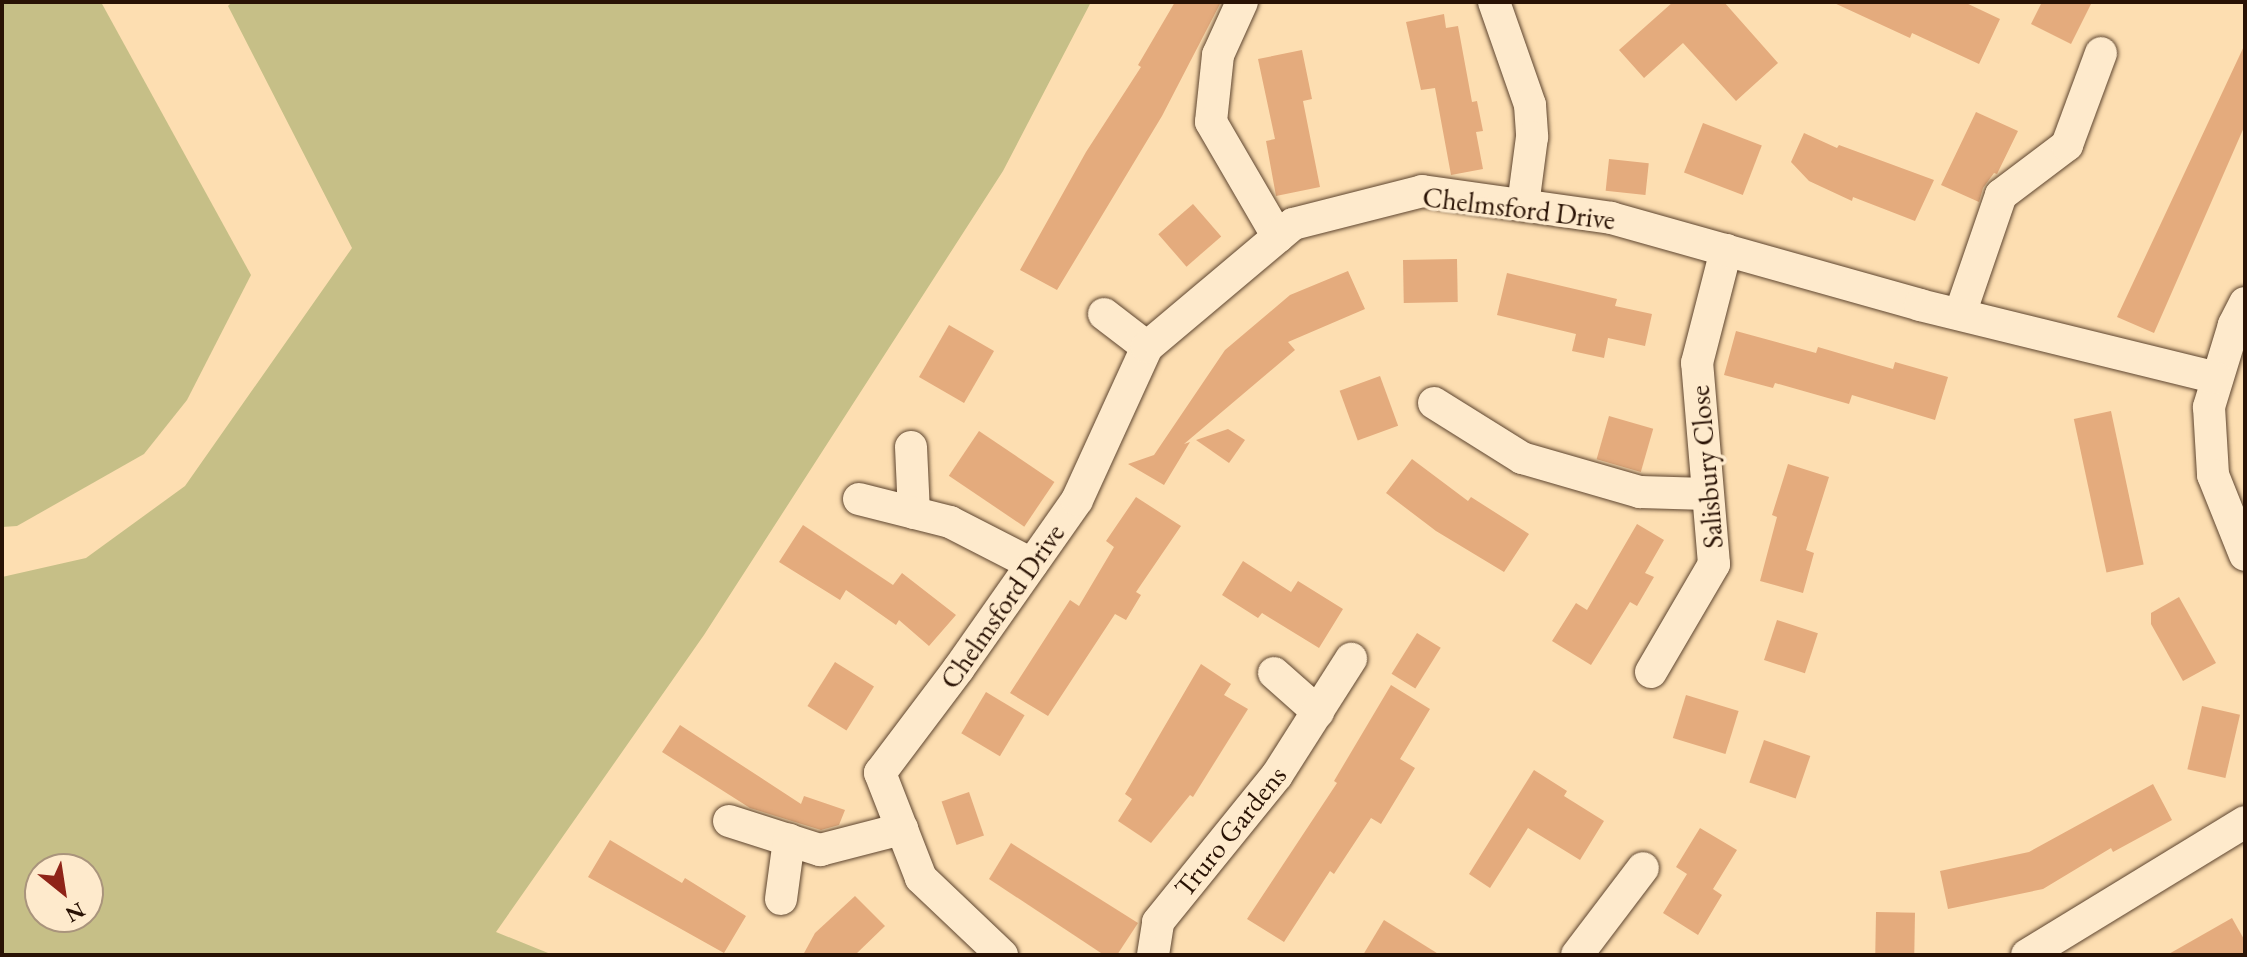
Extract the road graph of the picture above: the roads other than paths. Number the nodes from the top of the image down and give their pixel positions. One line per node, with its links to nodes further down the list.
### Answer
1 (1242, 2): 5 (street)
2 (1494, 2): 4 (street)
3 (2101, 53): 9 (street)
4 (1523, 205): 5 (street, Chelmsford Drive); 6 (street, Chelmsford Drive)
5 (1278, 237): 10 (street, Chelmsford Drive)
6 (1726, 250): 9 (street, Chelmsford Drive); 14 (street, Salisbury Close)
7 (2245, 303): 11 (street)
8 (1104, 314): 10 (street)
9 (1960, 314): 11 (street, Chelmsford Drive)
10 (1147, 347): 18 (street, Chelmsford Drive)
11 (2217, 378): 17 (street)
12 (1434, 403): 14 (street)
13 (911, 447): 16 (street)
14 (1707, 494): 20 (street, Salisbury Close)
15 (859, 499): 16 (street)
16 (914, 513): 18 (street)
17 (2245, 555)
18 (1032, 564): 25 (street, Chelmsford Drive)
19 (1351, 659): 22 (street, Truro Gardens)
20 (1651, 672)
21 (1274, 673): 22 (street)
22 (1318, 712): 30 (street, Truro Gardens)
23 (729, 821): 26 (street)
24 (2245, 822): 32 (street)
25 (902, 829): 26 (street); 29 (street, Chelmsford Drive)
26 (789, 840): 28 (street)
27 (1643, 868): 31 (street)
28 (781, 899)
29 (1002, 955)
30 (1153, 955)
31 (1577, 955)
32 (2027, 955)

